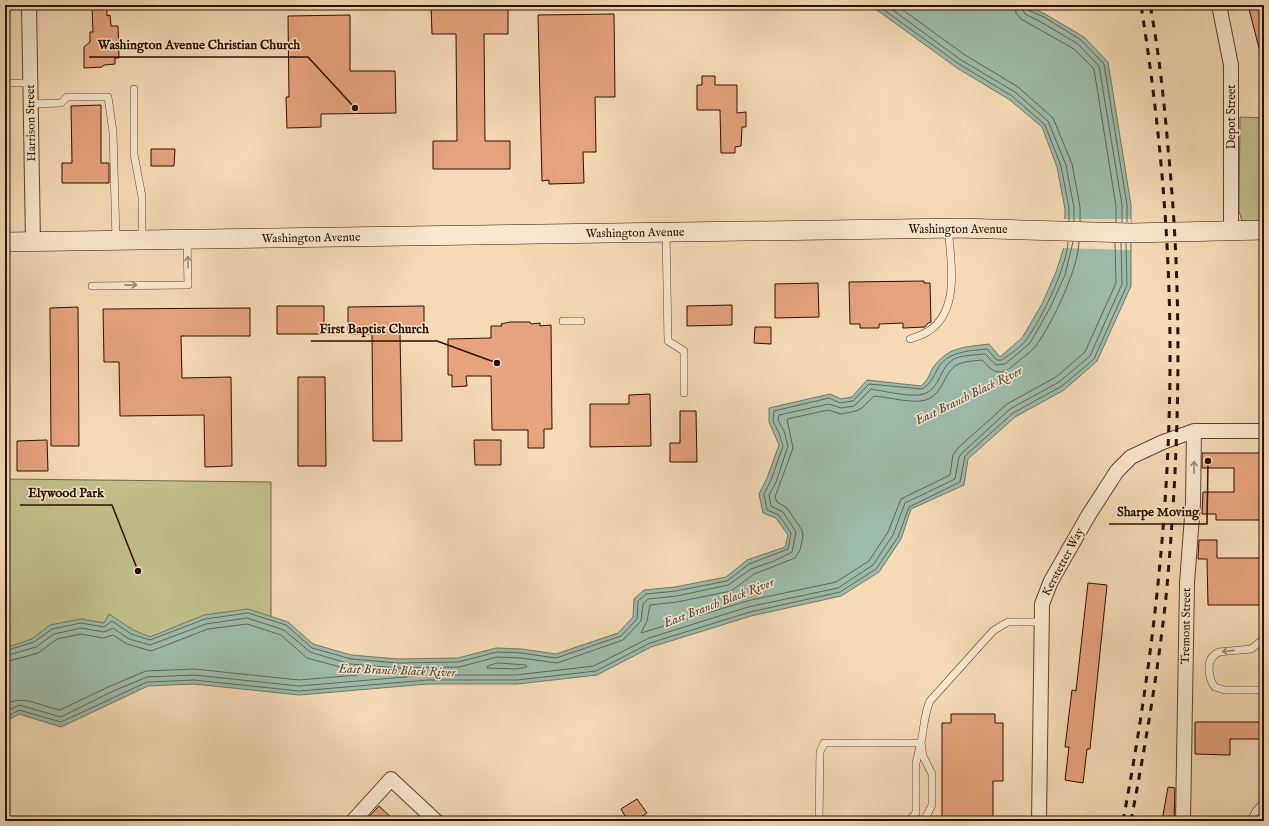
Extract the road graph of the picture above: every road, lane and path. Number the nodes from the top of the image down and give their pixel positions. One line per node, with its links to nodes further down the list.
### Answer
1 (29, 5): 4 (street, Harrison Street)
2 (1219, 5): 8 (street, Depot Street)
3 (5, 83): 4 (lane)
4 (31, 83): 6 (street, Harrison Street)
5 (134, 89): 13 (lane)
6 (31, 104): 12 (lane); 15 (street, Harrison Street)
7 (948, 229): 8 (street, Washington Avenue); 10 (street, Washington Avenue); 19 (lane)
8 (1231, 230): 9 (street, Washington Avenue)
9 (1264, 230)
10 (666, 232): 11 (street, Washington Avenue); 20 (lane)
11 (187, 239): 13 (street, Washington Avenue); 16 (lane, one-way to 11)
12 (116, 240): 13 (street, Washington Avenue); 15 (street, Washington Avenue)
13 (142, 240)
14 (5, 242): 15 (street, Washington Avenue)
15 (33, 242)
16 (92, 286)
17 (563, 321): 18 (lane)
18 (582, 321)
19 (910, 339)
20 (684, 393)
21 (1194, 431): 22 (street, Kerstetter Way); 23 (street, Kerstetter Way); 34 (street, Tremont Street, one-way to 21)
22 (1264, 431)
23 (1041, 622): 26 (lane); 33 (street, Kerstetter Way)
24 (1264, 639): 25 (lane, one-way to 25)
25 (1264, 690)
26 (921, 743): 30 (lane); 31 (lane); 32 (lane)
27 (1262, 805): 35 (lane)
28 (353, 821): 29 (street)
29 (436, 821)
30 (819, 821)
31 (909, 821)
32 (921, 821)
33 (1039, 821)
34 (1183, 821)
35 (1251, 821)

